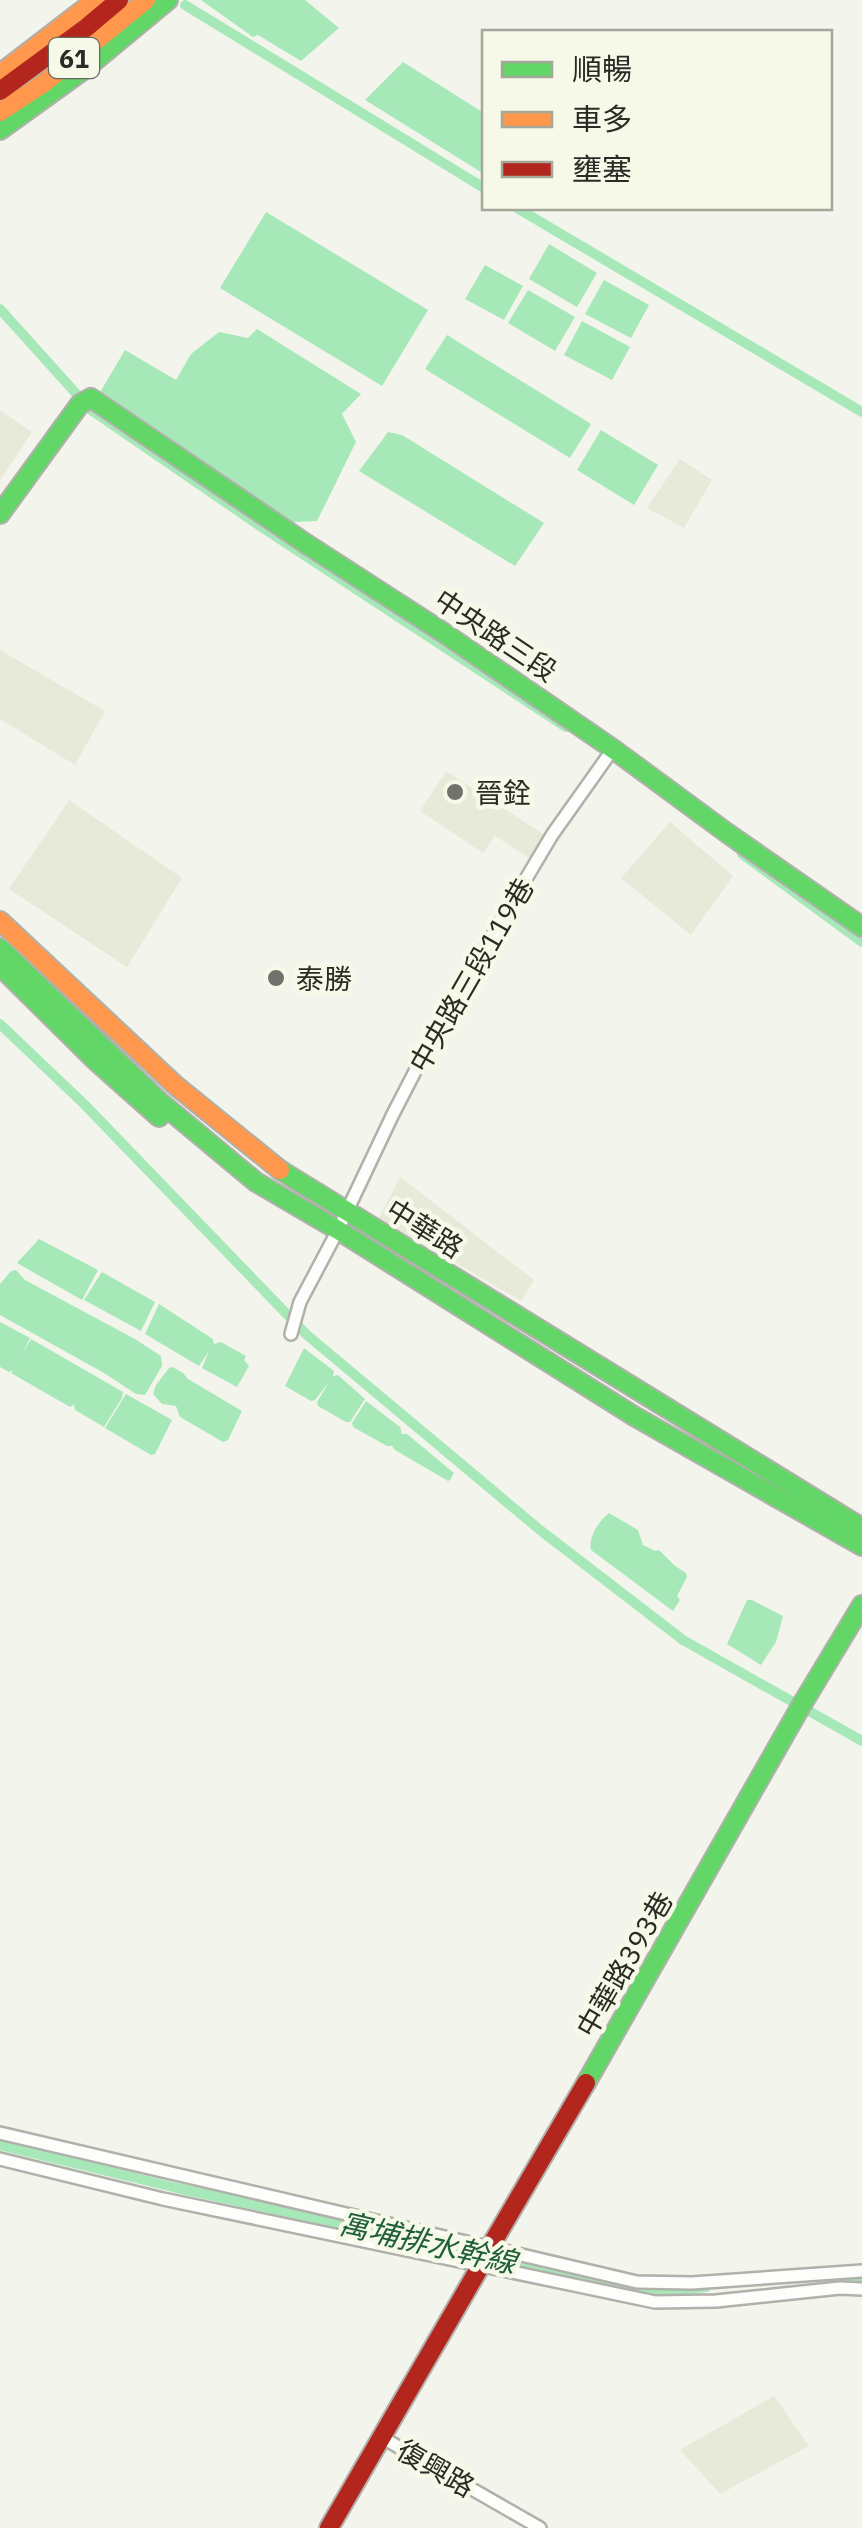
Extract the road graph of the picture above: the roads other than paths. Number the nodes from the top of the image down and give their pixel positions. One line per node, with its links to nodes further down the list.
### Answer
1 (96, 0): 5 (main road)
2 (120, 0): 6 (main road, 61)
3 (146, 0): 7 (main road, 61)
4 (168, 0): 8 (main road)
5 (0, 74)
6 (0, 91)
7 (0, 112)
8 (0, 130)
9 (0, 514): 10 (main road, 中央路三段)
10 (613, 749): 12 (main road, 中央路三段); 16 (street, 中央路三段119巷)
11 (0, 921): 16 (main road, 中華路)
12 (862, 927)
13 (0, 934): 16 (main road, 中華路)
14 (0, 948): 16 (main road, 中華路)
15 (0, 966): 16 (main road, 中華路)
16 (339, 1226): 17 (street, 中央路三段119巷); 18 (main road, 中華路); 19 (main road, 中華路); 20 (main road, 中華路); 21 (main road, 中華路)
17 (292, 1334)
18 (862, 1528)
19 (862, 1537)
20 (862, 1546)
21 (862, 1560)
22 (862, 1606): 27 (main road, 中華路393巷)
23 (0, 2133): 25 (street)
24 (0, 2160): 26 (street)
25 (177, 2175): 26 (street); 27 (street)
26 (162, 2199): 27 (street)
27 (486, 2254): 28 (street); 29 (street); 30 (main road, 中華路393巷)
28 (862, 2271)
29 (862, 2289)
30 (383, 2438): 31 (main road, 中華路393巷); 32 (street, 復興路)
31 (329, 2528)
32 (540, 2528)

